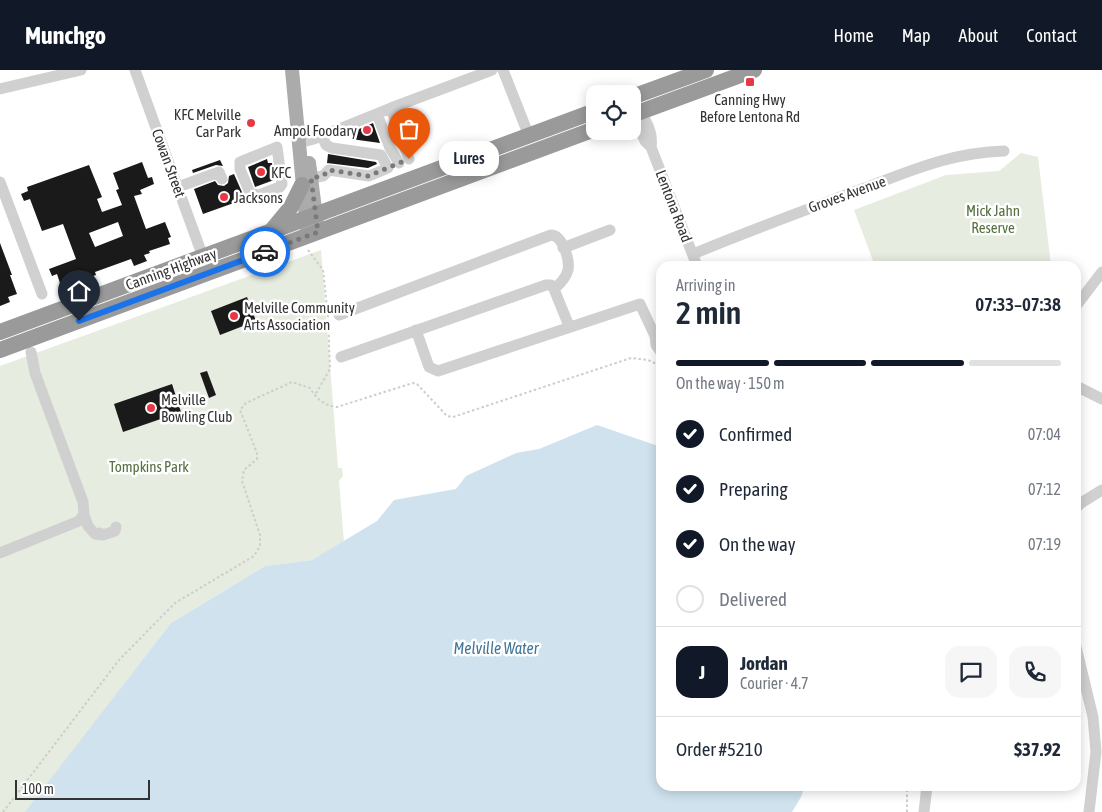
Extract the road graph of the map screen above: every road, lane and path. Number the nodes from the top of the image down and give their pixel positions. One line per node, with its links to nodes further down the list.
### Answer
1 (81, 70): 9 (street)
2 (135, 70): 31 (street, Cowan Street)
3 (292, 70): 30 (main road)
4 (299, 70): 21 (main road)
5 (492, 70): 13 (street)
6 (503, 70): 20 (street)
7 (706, 70): 10 (highway)
8 (754, 70): 14 (highway)
9 (0, 89)
10 (650, 91): 11 (highway); 12 (street)
11 (641, 94)
12 (641, 104)
13 (391, 108): 15 (street); 24 (street)
14 (641, 111)
15 (377, 114): 19 (street); 24 (street)
16 (586, 114): 20 (highway, Canning Highway)
17 (586, 132): 36 (highway, Canning Highway)
18 (641, 132): 38 (street, Lentona Road)
19 (322, 136): 21 (street); 25 (street)
20 (529, 136): 27 (highway, Canning Highway)
21 (306, 140): 30 (main road)
22 (277, 147): 22 (street)
23 (1004, 151): 38 (street, Groves Avenue)
24 (404, 161): 25 (street); 27 (street)
25 (388, 168): 26 (street)
26 (368, 176): 30 (street); 32 (street)
27 (416, 178): 32 (highway, Canning Highway)
28 (222, 179): 31 (street)
29 (0, 182): 43 (street)
30 (307, 182): 33 (main road); 35 (highway)
31 (178, 187): 39 (street, Cowan Street)
32 (374, 193): 33 (highway, Canning Highway)
33 (311, 216): 35 (highway, Canning Highway); 36 (main road)
34 (610, 230): 37 (street)
35 (270, 232): 39 (highway, Canning Highway)
36 (311, 239): 50 (highway, Canning Highway); 56 (path)
37 (563, 248): 42 (street); 45 (street)
38 (693, 254): 40 (street, Lentona Road)
39 (203, 257): 46 (highway, Canning Highway)
40 (695, 261)
41 (1102, 272): 44 (street)
42 (554, 290): 47 (street); 48 (street)
43 (42, 294)
44 (1081, 299)
45 (339, 315)
46 (25, 323): 49 (highway, Canning Highway); 50 (highway)
47 (569, 326): 48 (street); 51 (street)
48 (416, 330): 53 (street)
49 (0, 332)
50 (30, 346): 52 (highway, Canning Highway); 60 (street)
51 (656, 346)
52 (0, 350)
53 (342, 357)
54 (656, 364): 56 (path)
55 (1081, 388): 57 (street)
56 (315, 395): 66 (path)
57 (1102, 399)
58 (1102, 490): 59 (street)
59 (1081, 502)
60 (84, 515): 61 (street); 62 (street)
61 (116, 527)
62 (0, 553)
63 (1081, 667): 69 (street)
64 (907, 791): 67 (path)
65 (926, 791): 68 (street)
66 (3, 812)
67 (907, 812)
68 (924, 812)
69 (1089, 812)

